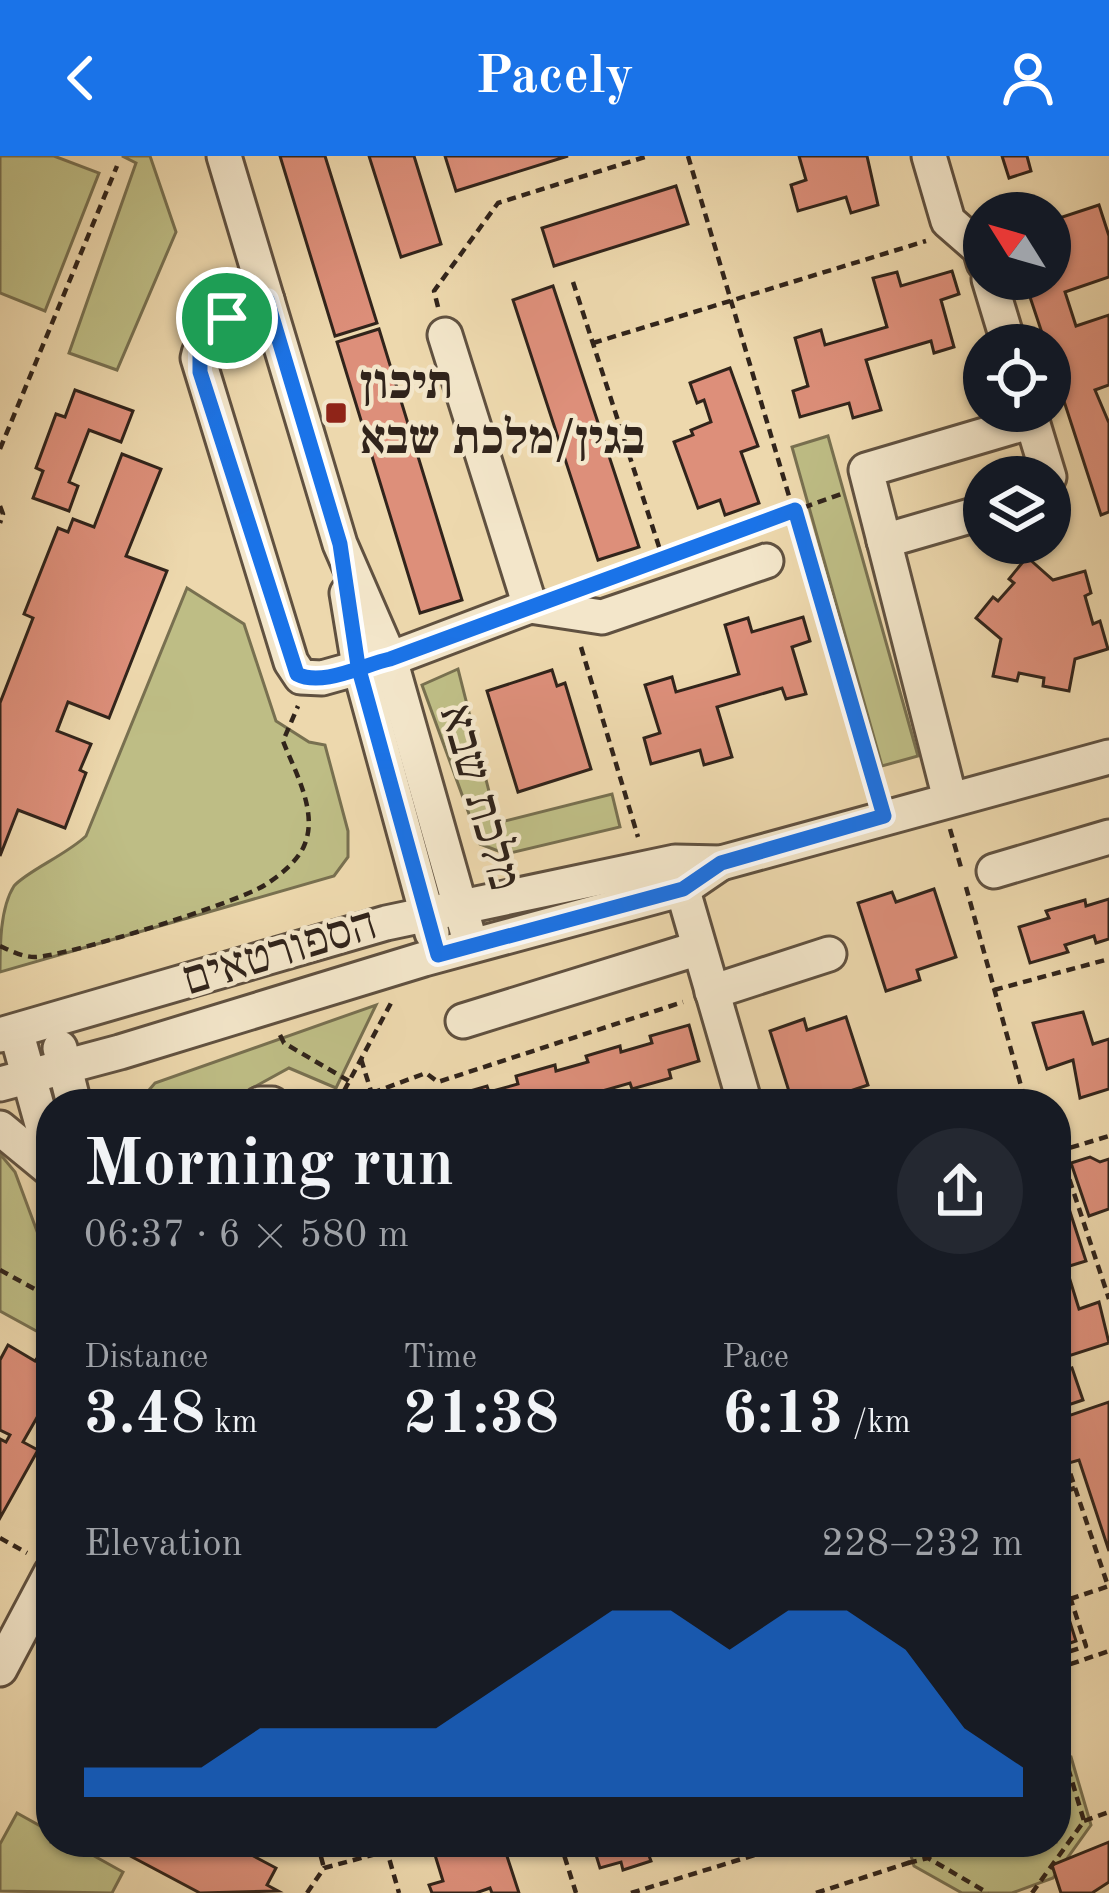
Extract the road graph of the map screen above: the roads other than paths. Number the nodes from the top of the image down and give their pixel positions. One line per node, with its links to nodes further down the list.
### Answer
1 (224, 156): 4 (street, מלכת שבא)
2 (929, 156): 3 (street)
3 (963, 236)
4 (267, 300): 11 (street, מלכת שבא); 11 (street)
5 (445, 335): 10 (street)
6 (981, 432): 8 (street)
7 (963, 518): 8 (street)
8 (884, 542): 13 (street)
9 (766, 561): 10 (street)
10 (530, 606): 11 (street)
11 (374, 663): 17 (street, מלכת שבא); 18 (street, מלכת שבא)
12 (1109, 757): 13 (street, הספורטאים)
13 (946, 800): 16 (street, הספורטאים)
14 (1109, 837): 15 (street)
15 (994, 871)
16 (668, 873): 17 (street, הספורטאים); 19 (street, הספורטאים); 20 (street)
17 (460, 907): 18 (street, הספורטאים); 19 (street, מלכת שבא)
18 (426, 914): 22 (street, מלכת שבא); 24 (street, הספורטאים)
19 (471, 945): 22 (street, הספורטאים)
20 (699, 948): 23 (street); 25 (street)
21 (829, 954): 23 (street)
22 (425, 958): 27 (street, הספורטאים)
23 (712, 992): 30 (street)
24 (53, 1021): 26 (street, הספורטאים); 27 (street)
25 (463, 1021)
26 (8, 1033): 28 (street)
27 (65, 1067): 28 (street, הספורטאים); 29 (street)
28 (14, 1081): 31 (street)
29 (70, 1089)
30 (741, 1089)
31 (36, 1126)
32 (0, 1128): 33 (street)
33 (36, 1158)
34 (36, 1580): 35 (street)
35 (0, 1669)

